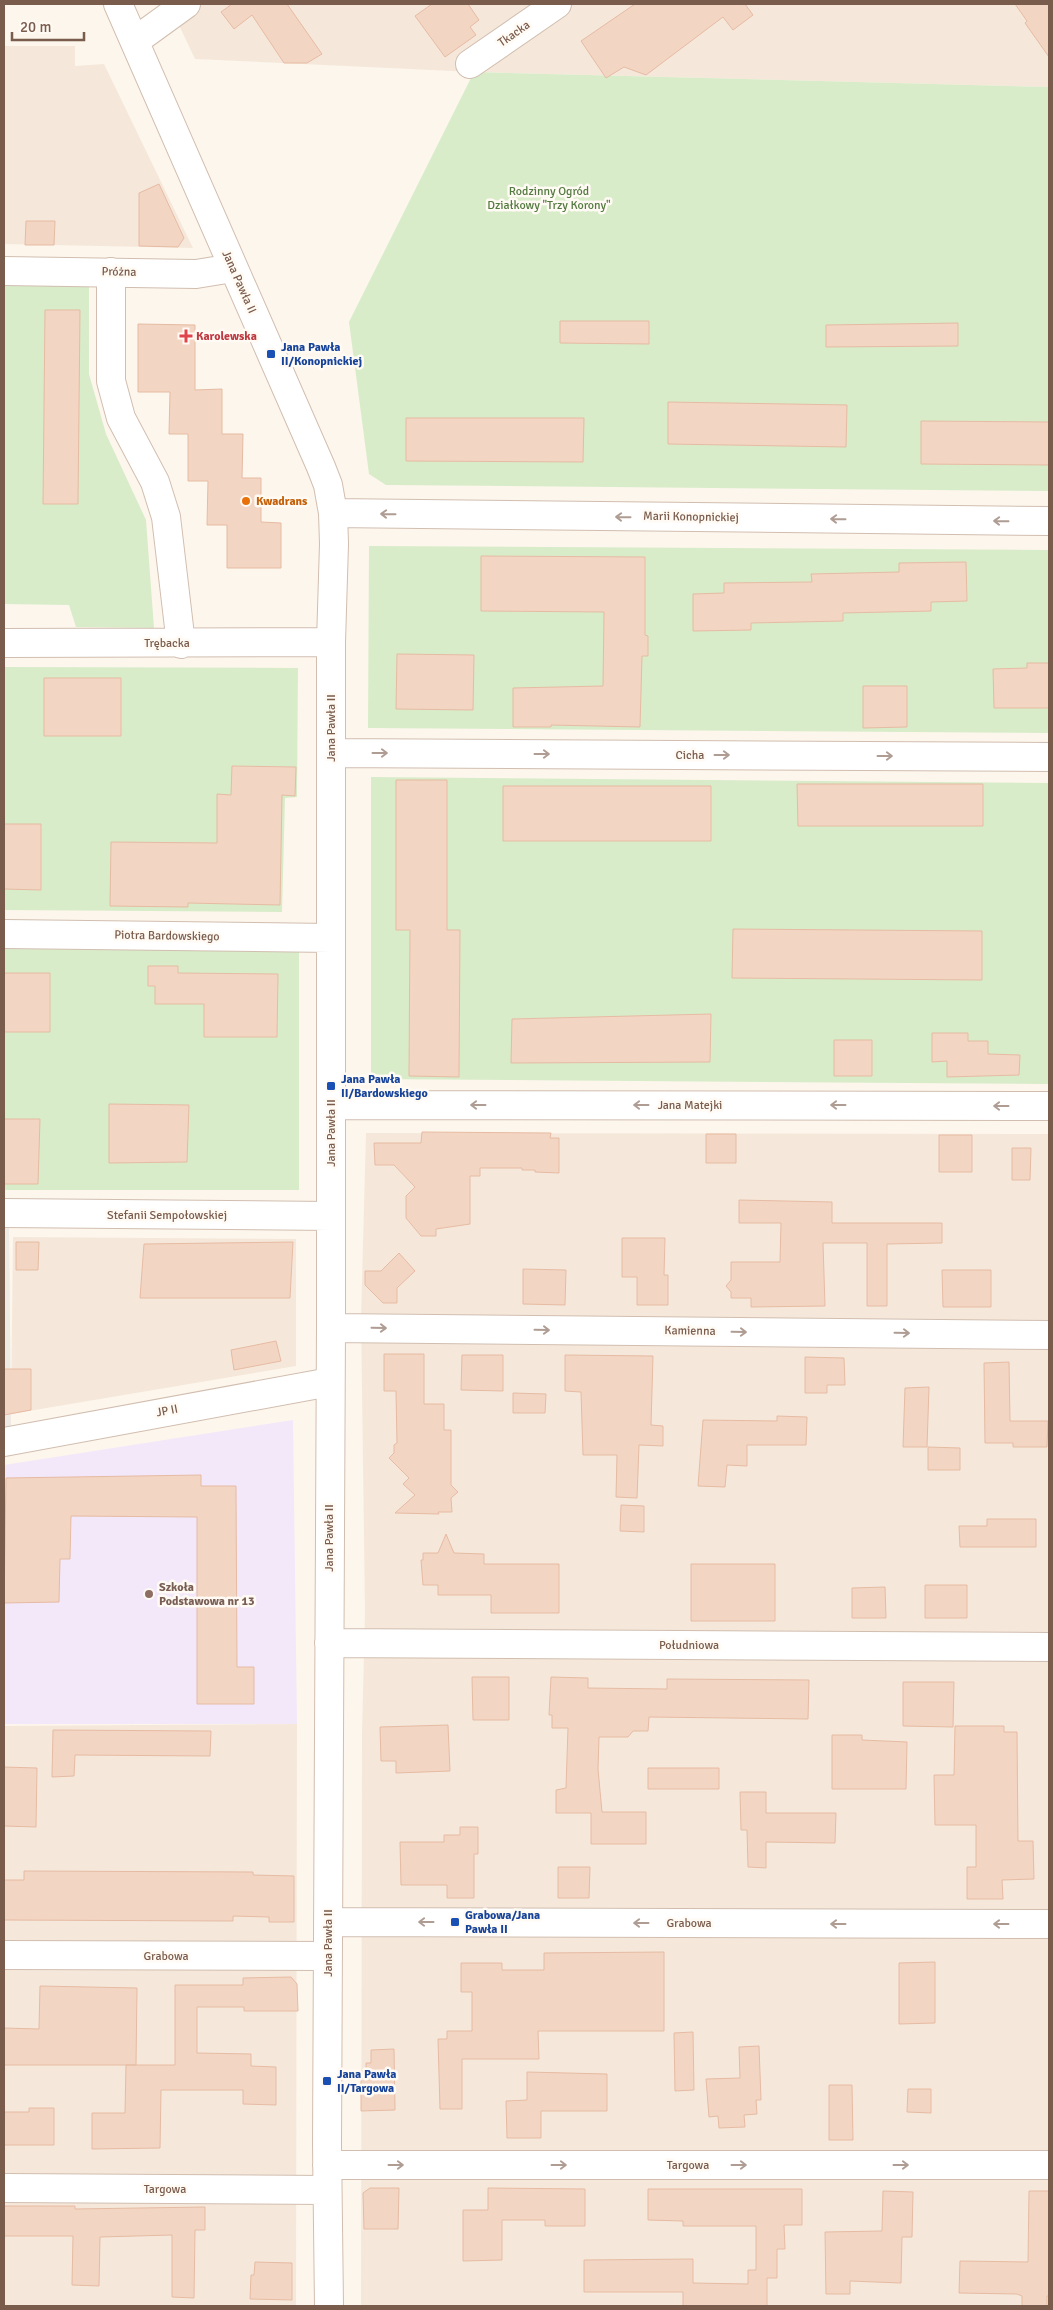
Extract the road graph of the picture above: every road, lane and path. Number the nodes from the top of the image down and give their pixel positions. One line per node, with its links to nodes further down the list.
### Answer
1 (118, 4): 4 (street, Jana Pawła II)
2 (186, 4): 4 (street)
3 (557, 4): 5 (street, Tkacka)
4 (135, 41): 6 (street, Jana Pawła II)
5 (470, 64)
6 (233, 268): 8 (street, Próżna); 9 (street, Jana Pawła II)
7 (4, 271): 8 (street, Próżna)
8 (111, 272): 13 (street)
9 (333, 513): 10 (street, Marii Konopnickiej, one-way to 9); 11 (street, Jana Pawła II)
10 (1049, 521)
11 (330, 642): 13 (street, Trębacka); 14 (street, Jana Pawła II)
12 (4, 643): 13 (street, Trębacka)
13 (181, 644)
14 (331, 753): 15 (street, Cicha, one-way to 15); 17 (street, Jana Pawła II)
15 (1049, 757)
16 (4, 934): 17 (street, Piotra Bardowskiego)
17 (331, 938): 18 (street, Jana Pawła II)
18 (331, 1104): 19 (street, Jana Matejki, one-way to 18); 21 (street, Jana Pawła II)
19 (1049, 1106)
20 (4, 1213): 21 (street, Stefanii Sempołowskiej)
21 (331, 1216): 22 (street, Jana Pawła II)
22 (331, 1328): 23 (street, Kamienna, one-way to 23); 24 (street, Jana Pawła II)
23 (1049, 1335)
24 (330, 1382): 25 (street, JP II); 26 (street, Jana Pawła II)
25 (4, 1442)
26 (330, 1644): 27 (street, Południowa); 28 (street, Jana Pawła II)
27 (1049, 1647)
28 (328, 1922): 29 (street, Grabowa, one-way to 28); 31 (street, Jana Pawła II)
29 (1049, 1924)
30 (4, 1955): 31 (street, Grabowa)
31 (328, 1956): 33 (street, Jana Pawła II)
32 (1049, 2165): 33 (street, Targowa, one-way to 32)
33 (327, 2177): 34 (street, Targowa); 35 (street, Jana Pawła II)
34 (4, 2188)
35 (329, 2306)

